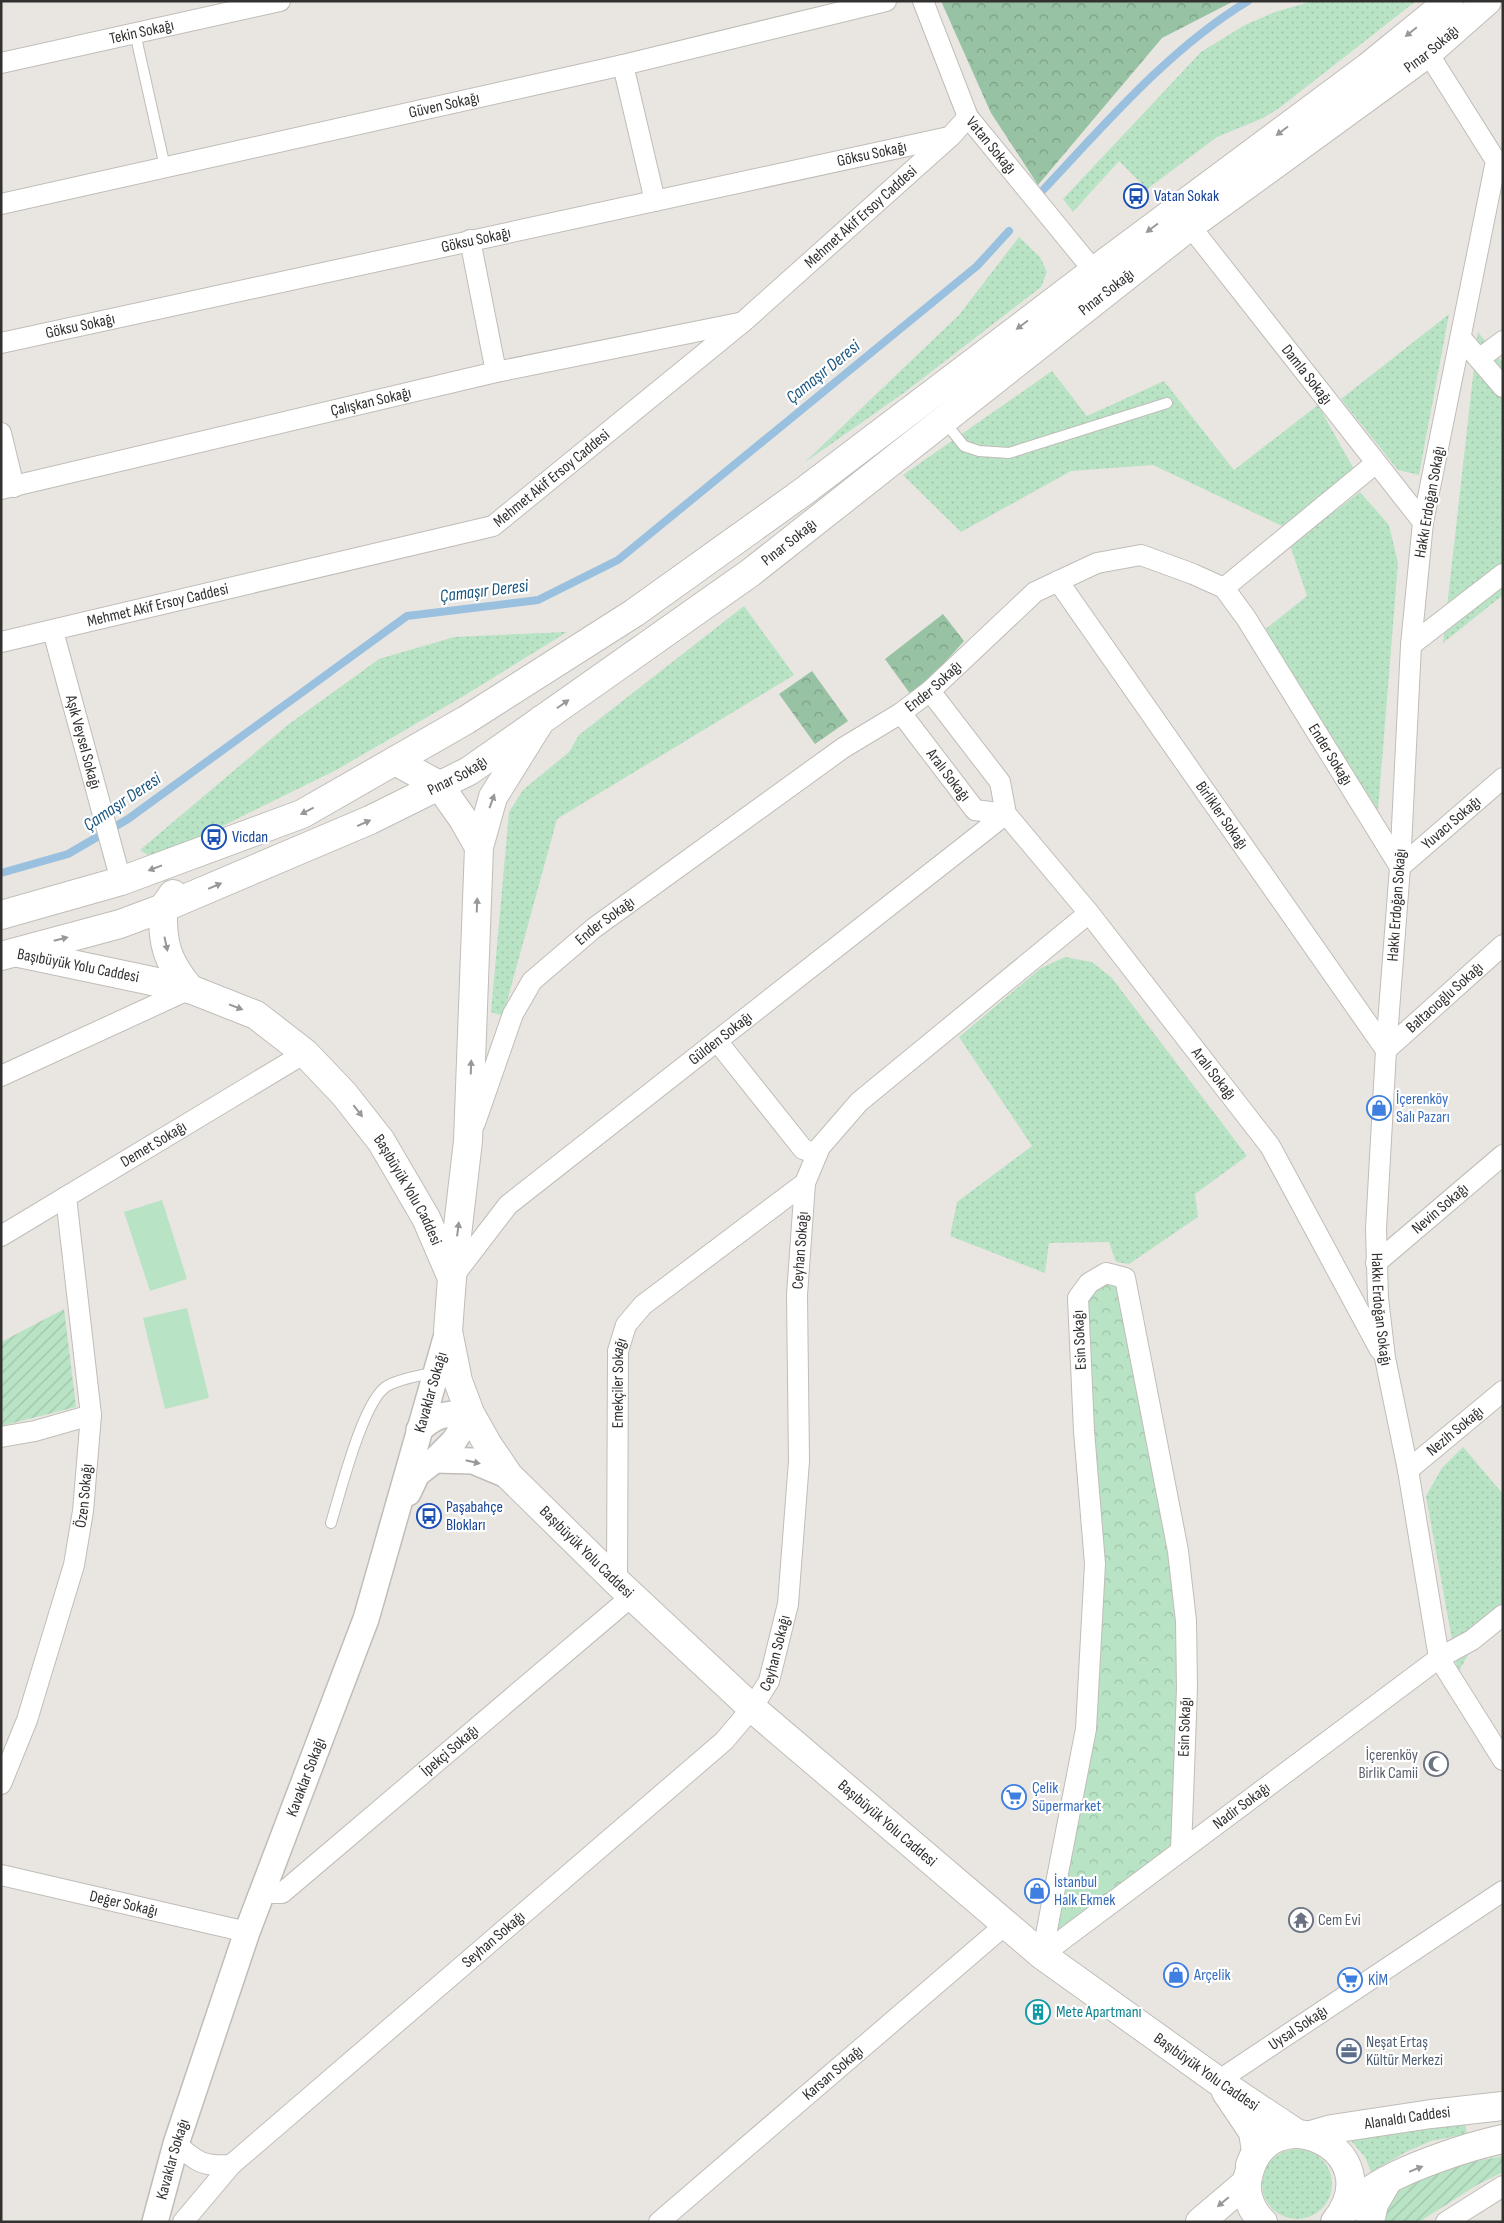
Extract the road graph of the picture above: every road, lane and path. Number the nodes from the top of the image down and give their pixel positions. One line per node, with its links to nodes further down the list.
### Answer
1 (280, 1): 6 (street, Tekin Sokağı)
2 (886, 1): 9 (street, Güven Sokağı)
3 (923, 1): 10 (street, Vatan Sokağı)
4 (1449, 1): 18 (main road, Pınar Sokağı, one-way to 18)
5 (1486, 1): 7 (main road, Pınar Sokağı)
6 (135, 33): 8 (street, Tekin Sokağı); 13 (lane)
7 (1428, 52): 12 (street, Hakkı Erdoğan Sokağı); 16 (main road, Pınar Sokağı)
8 (1, 63)
9 (623, 65): 13 (street, Güven Sokağı); 14 (street)
10 (968, 117): 11 (street, Mehmet Akif Ersoy Caddesi); 18 (street, Vatan Sokağı)
11 (950, 136): 14 (street, Göksu Sokağı); 19 (street, Mehmet Akif Ersoy Caddesi)
12 (1499, 158): 20 (street, Hakkı Erdoğan Sokağı)
13 (165, 167): 15 (street, Güven Sokağı)
14 (655, 202): 17 (street, Göksu Sokağı)
15 (1, 204)
16 (1190, 226): 27 (main road, Pınar Sokağı); 29 (street, Damla Sokağı)
17 (470, 240): 22 (street, Göksu Sokağı); 24 (street)
18 (1094, 270): 41 (main road, Pınar Sokağı, one-way to 41)
19 (743, 322): 24 (street, Çalışkan Sokağı); 35 (street, Mehmet Akif Ersoy Caddesi)
20 (1461, 338): 23 (street); 31 (street, Hakkı Erdoğan Sokağı)
21 (1503, 341): 23 (street)
22 (1, 343)
23 (1479, 359): 25 (street)
24 (496, 372): 30 (street, Çalışkan Sokağı)
25 (1503, 387)
26 (1167, 403): 27 (lane)
27 (944, 420): 40 (main road, Pınar Sokağı, one-way to 27)
28 (1, 433): 30 (street)
29 (1376, 463): 31 (street, Damla Sokağı); 34 (street)
30 (8, 488)
31 (1423, 522): 37 (street, Hakkı Erdoğan Sokağı)
32 (1503, 574): 37 (street)
33 (1058, 580): 34 (street, Ender Sokağı); 38 (street, Ender Sokağı); 56 (street, Birlikler Sokağı)
34 (1224, 588): 47 (street, Ender Sokağı)
35 (53, 631): 36 (street, Mehmet Akif Ersoy Caddesi); 48 (street, Aşık Veysel Sokağı)
36 (1, 642)
37 (1411, 646): 47 (street, Hakkı Erdoğan Sokağı)
38 (930, 691): 39 (street, Ender Sokağı); 44 (street, Aralı Sokağı)
39 (902, 713): 44 (street, Aralı Sokağı); 59 (street, Ender Sokağı)
40 (542, 720): 43 (main road, Pınar Sokağı); 46 (main road, one-way to 40)
41 (395, 761): 43 (main road); 45 (main road, one-way to 45)
42 (1503, 778): 47 (street, Yuvacı Sokağı)
43 (439, 785): 46 (main road); 49 (main road, Pınar Sokağı, one-way to 43)
44 (1006, 814): 50 (street, Aralı Sokağı); 55 (street, Gülden Sokağı)
45 (234, 840): 48 (main road, one-way to 48); 49 (main road)
46 (479, 847): 59 (main road, one-way to 46)
47 (1400, 867): 56 (street, Hakkı Erdoğan Sokağı)
48 (121, 881): 51 (main road)
49 (163, 908): 53 (main road, Pınar Sokağı, one-way to 49); 54 (main road, one-way to 54)
50 (1089, 913): 60 (street, Ceyhan Sokağı); 68 (street, Aralı Sokağı)
51 (1, 915)
52 (1503, 945): 56 (street, Baltacıoğlu Sokağı)
53 (8, 954): 54 (main road, Başıbüyük Yolu Caddesi)
54 (190, 989): 57 (main road, Başıbüyük Yolu Caddesi, one-way to 57); 58 (street)
55 (717, 1042): 60 (street); 66 (street, Gülden Sokağı)
56 (1386, 1050): 65 (street, Hakkı Erdoğan Sokağı)
57 (304, 1053): 63 (street, Demet Sokağı); 66 (main road, Başıbüyük Yolu Caddesi, one-way to 66)
58 (1, 1076)
59 (468, 1142): 66 (main road, one-way to 59)
60 (817, 1154): 62 (street, Ceyhan Sokağı)
61 (1503, 1155): 65 (street, Nevin Sokağı)
62 (805, 1182): 80 (street, Emekçiler Sokağı); 83 (street, Ceyhan Sokağı)
63 (66, 1197): 64 (street, Demet Sokağı); 72 (street, Özen Sokağı)
64 (1, 1236)
65 (1376, 1263): 68 (street, Hakkı Erdoğan Sokağı)
66 (452, 1278): 67 (main road, Başıbüyük Yolu Caddesi)
67 (448, 1331): 69 (street, Kavaklar Sokağı); 71 (main road, Başıbüyük Yolu Caddesi)
68 (1385, 1358): 76 (street, Hakkı Erdoğan Sokağı)
69 (436, 1372): 73 (street, Kavaklar Sokağı); 78 (lane)
70 (1503, 1391): 76 (street, Nezih Sokağı)
71 (470, 1413): 73 (street); 75 (street); 77 (main road, Başıbüyük Yolu Caddesi)
72 (91, 1415): 74 (street); 85 (street, Özen Sokağı)
73 (419, 1430): 79 (street, Kavaklar Sokağı)
74 (1, 1437)
75 (435, 1460): 77 (street, one-way to 77); 79 (street)
76 (1408, 1470): 82 (street, Hakkı Erdoğan Sokağı)
77 (509, 1476): 80 (main road, Başıbüyük Yolu Caddesi)
78 (331, 1523)
79 (390, 1532): 89 (street, Kavaklar Sokağı)
80 (625, 1589): 83 (main road, Başıbüyük Yolu Caddesi); 89 (street, İpekçi Sokağı)
81 (1503, 1615): 82 (street, Nadir Sokağı)
82 (1439, 1658): 84 (street, Hakkı Erdoğan Sokağı); 86 (street, Nadir Sokağı)
83 (752, 1708): 90 (main road, Başıbüyük Yolu Caddesi); 98 (street, Seyhan Sokağı)
84 (1502, 1755)
85 (1, 1784)
86 (1181, 1851): 92 (street, Nadir Sokağı); 92 (street, Esin Sokağı)
87 (1, 1875): 91 (street, Değer Sokağı)
88 (1503, 1892): 93 (street, Uysal Sokağı)
89 (262, 1893): 91 (street, Kavaklar Sokağı)
90 (1005, 1925): 92 (main road, Başıbüyük Yolu Caddesi); 105 (street, Karsan Sokağı)
91 (247, 1932): 97 (street, Kavaklar Sokağı)
92 (1042, 1955): 93 (main road, Başıbüyük Yolu Caddesi)
93 (1218, 2081): 95 (main road, Başıbüyük Yolu Caddesi); 99 (main road)
94 (1503, 2106): 95 (main road, Alanaldı Caddesi)
95 (1304, 2134): 99 (main road, Alanaldı Caddesi); 102 (main road, Başıbüyük Yolu Caddesi)
96 (1503, 2139): 100 (main road, one-way to 96)
97 (176, 2144): 98 (street); 103 (street, Kavaklar Sokağı)
98 (231, 2166): 104 (street, Seyhan Sokağı)
99 (1248, 2174): 106 (main road, Alanaldı Caddesi, one-way to 106); 107 (main road)
100 (1388, 2182): 102 (main road); 108 (main road)
101 (1503, 2186): 109 (street)
102 (1341, 2217)
103 (155, 2222)
104 (183, 2222)
105 (659, 2222)
106 (1200, 2222)
107 (1262, 2222)
108 (1370, 2222)
109 (1446, 2222)

